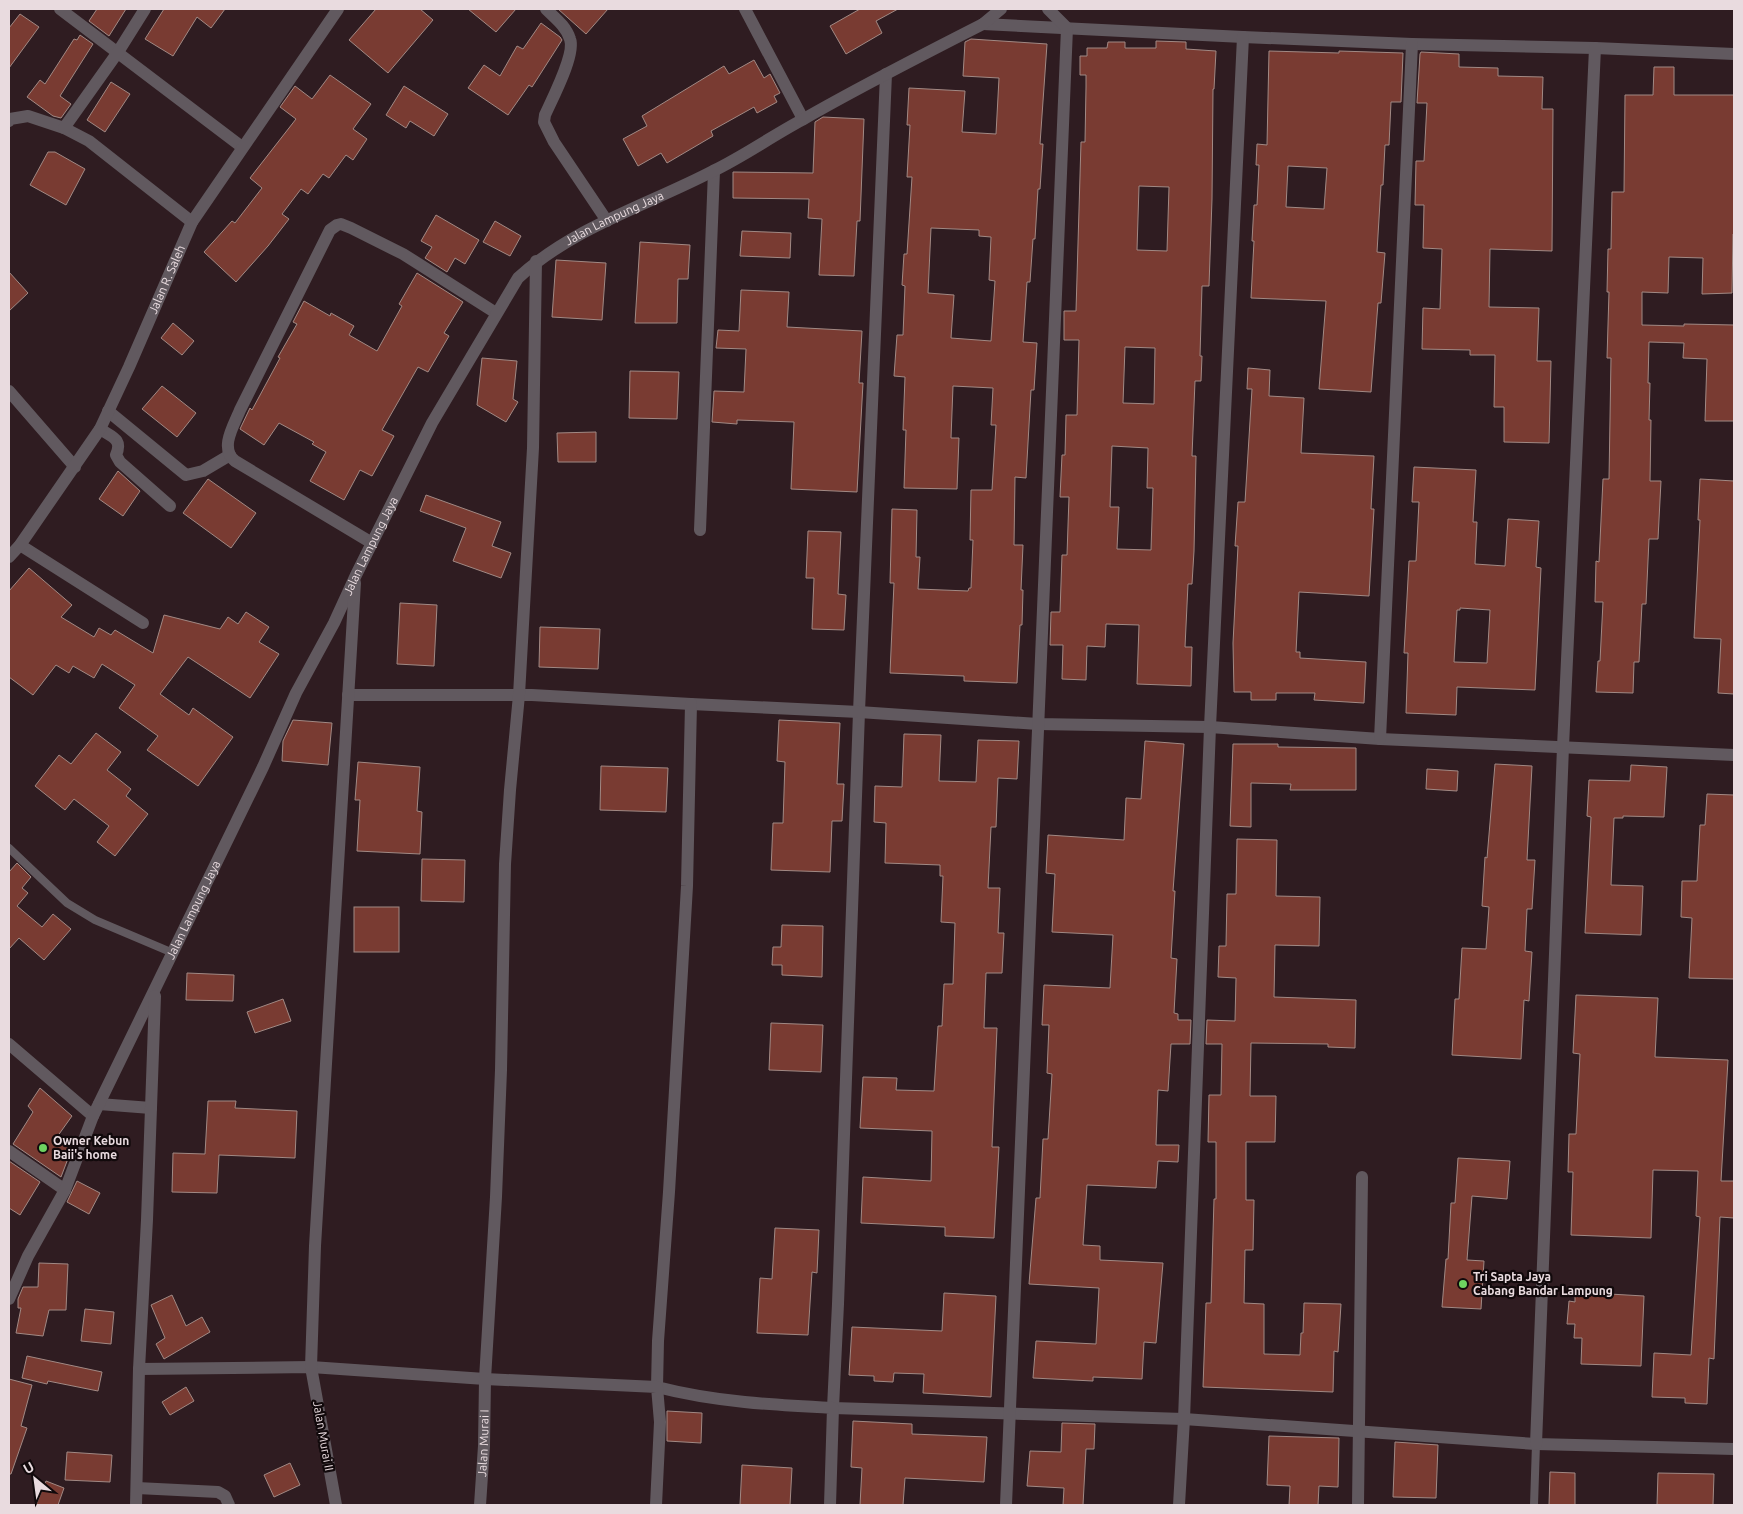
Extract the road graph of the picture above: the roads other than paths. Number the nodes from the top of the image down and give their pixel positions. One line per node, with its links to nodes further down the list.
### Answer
1 (60, 9): 13 (street)
2 (146, 9): 13 (street)
3 (338, 9): 19 (street, Jalan R. Saleh)
4 (546, 9): 21 (street)
5 (745, 9): 17 (street)
6 (1001, 9): 8 (street, Jalan Lampung Jaya)
7 (1048, 9): 9 (street)
8 (983, 24): 9 (street); 15 (street, Jalan Lampung Jaya)
9 (1067, 28): 10 (street); 41 (street)
10 (1243, 37): 11 (street); 42 (street)
11 (1412, 44): 12 (street); 43 (street)
12 (1595, 48): 14 (street); 44 (street)
13 (118, 52): 18 (street); 19 (street)
14 (1734, 54)
15 (886, 74): 17 (street, Jalan Lampung Jaya); 40 (street)
16 (9, 119): 18 (street)
17 (803, 119): 20 (street, Jalan Lampung Jaya)
18 (64, 128): 22 (street)
19 (242, 147): 22 (street, Jalan R. Saleh)
20 (714, 171): 21 (street, Jalan Lampung Jaya); 31 (street)
21 (606, 221): 23 (street, Jalan Lampung Jaya)
22 (192, 222): 26 (street, Jalan R. Saleh)
23 (536, 261): 24 (street, Jalan Lampung Jaya); 38 (street, Jalan Murai I)
24 (496, 313): 28 (street); 32 (street, Jalan Lampung Jaya)
25 (9, 391): 29 (street)
26 (108, 411): 27 (street, Jalan R. Saleh); 28 (street)
27 (100, 429): 29 (street, Jalan R. Saleh); 30 (street)
28 (230, 455): 32 (street)
29 (75, 467): 33 (street, Jalan R. Saleh)
30 (170, 506)
31 (700, 530)
32 (372, 543): 35 (street, Jalan Lampung Jaya)
33 (20, 545): 34 (street, Jalan R. Saleh); 36 (street)
34 (9, 557)
35 (356, 576): 37 (street, Jalan Murai II); 47 (street, Jalan Lampung Jaya)
36 (143, 623)
37 (348, 695): 38 (street); 57 (street, Jalan Murai II)
38 (519, 695): 39 (street); 59 (street, Jalan Murai I)
39 (691, 704): 40 (street); 60 (street)
40 (859, 712): 41 (street); 61 (street)
41 (1038, 724): 42 (street); 62 (street)
42 (1210, 727): 43 (street); 63 (street)
43 (1380, 739): 44 (street)
44 (1563, 747): 45 (street); 65 (street)
45 (1734, 755)
46 (9, 848): 47 (lane)
47 (173, 953): 48 (street, Jalan Lampung Jaya)
48 (155, 990): 50 (street, Jalan Lampung Jaya); 51 (street)
49 (9, 1044): 52 (street)
50 (99, 1104): 51 (street); 52 (street, Jalan Lampung Jaya)
51 (151, 1108): 58 (street)
52 (93, 1116): 55 (street, Jalan Lampung Jaya)
53 (9, 1151): 55 (street)
54 (1362, 1177): 64 (street)
55 (65, 1190): 56 (street, Jalan Lampung Jaya)
56 (9, 1299)
57 (311, 1367): 58 (street); 59 (street); 70 (street, Jalan Murai II)
58 (138, 1369): 67 (street)
59 (485, 1380): 60 (street); 71 (street, Jalan Murai I)
60 (657, 1387): 61 (street); 72 (street)
61 (833, 1408): 62 (street); 73 (street)
62 (1010, 1415): 63 (street); 74 (street)
63 (1184, 1419): 64 (street); 75 (street)
64 (1360, 1432): 65 (street); 76 (street)
65 (1536, 1444): 66 (street); 77 (lane)
66 (1734, 1449)
67 (138, 1488): 68 (street); 69 (street)
68 (136, 1505)
69 (229, 1505)
70 (336, 1505)
71 (480, 1505)
72 (656, 1505)
73 (830, 1505)
74 (1006, 1505)
75 (1179, 1505)
76 (1358, 1505)
77 (1534, 1505)

